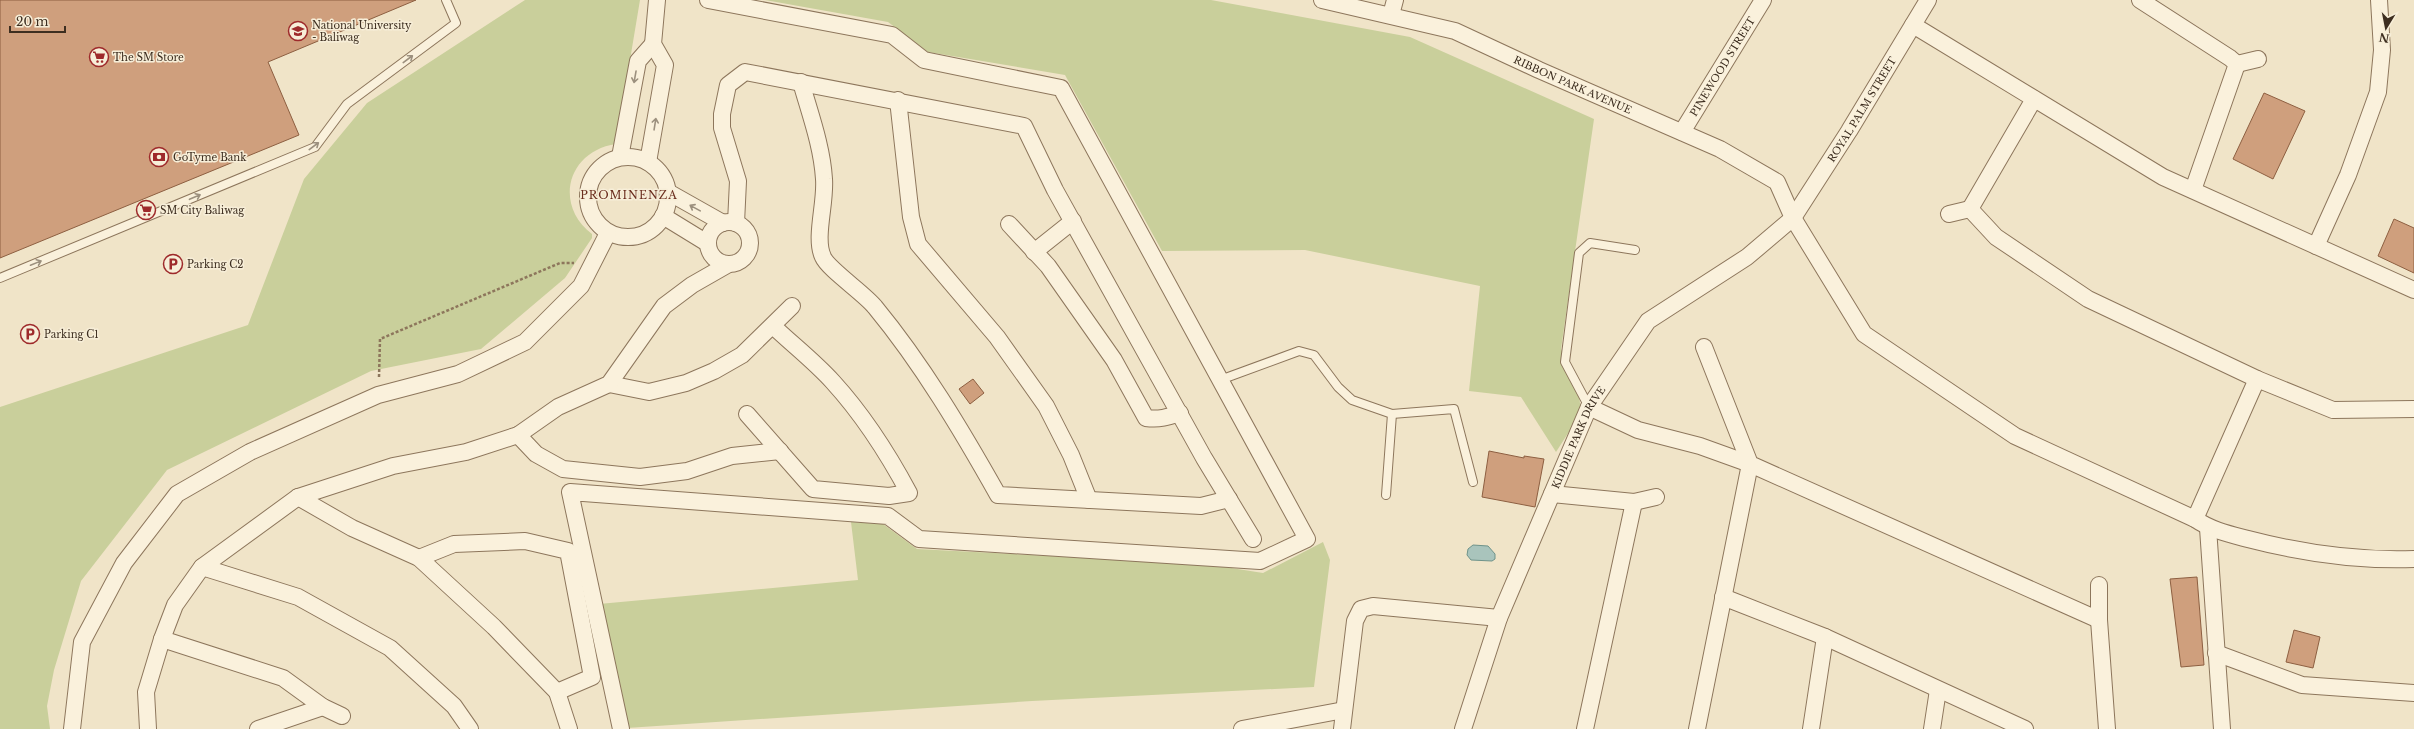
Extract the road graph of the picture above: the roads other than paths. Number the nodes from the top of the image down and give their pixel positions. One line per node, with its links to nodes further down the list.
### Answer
1 (446, 0): 35 (lane, one-way to 1)
2 (657, 0): 11 (street)
3 (708, 0): 40 (street)
4 (1322, 0): 9 (street, RIBBON PARK AVENUE)
5 (1763, 0): 17 (street, PINEWOOD STREET)
6 (1928, 0): 10 (street, ROYAL PALM STREET)
7 (2140, 0): 13 (street)
8 (2379, 0): 31 (street)
9 (1393, 8): 17 (street, RIBBON PARK AVENUE)
10 (1913, 25): 15 (street); 25 (street, ROYAL PALM STREET)
11 (653, 44): 18 (street, one-way to 18); 19 (street, one-way to 11)
12 (2258, 60): 13 (street)
13 (2237, 64): 20 (street)
14 (801, 82): 16 (street); 27 (street); 57 (street)
15 (2034, 99): 20 (street); 22 (street)
16 (898, 100): 26 (street); 57 (street)
17 (1682, 132): 25 (street, RIBBON PARK AVENUE)
18 (620, 157): 19 (street); 29 (street)
19 (648, 162): 21 (street)
20 (2193, 190): 31 (street)
21 (668, 192): 24 (street); 27 (street, one-way to 21)
22 (1970, 209): 23 (street); 41 (street)
23 (1949, 214)
24 (664, 216): 29 (street); 30 (street)
25 (1793, 218): 43 (street, KIDDIE PARK DRIVE); 59 (street, RIBBON PARK AVENUE)
26 (1073, 221): 33 (street); 45 (street)
27 (730, 223): 30 (street); 34 (street)
28 (1009, 224): 33 (street)
29 (608, 233): 79 (street)
30 (707, 243): 34 (street)
31 (2316, 246): 36 (street)
32 (1635, 250): 43 (lane)
33 (1034, 252): 45 (street)
34 (727, 265): 42 (street)
35 (0, 278)
36 (2414, 290)
37 (792, 306): 38 (street)
38 (773, 326): 42 (street); 49 (street)
39 (1704, 347): 50 (street)
40 (1220, 380): 47 (lane); 84 (street)
41 (2258, 380): 44 (street); 59 (street)
42 (609, 384): 48 (street)
43 (1588, 407): 50 (street); 52 (street, KIDDIE PARK DRIVE)
44 (2414, 410)
45 (1180, 413): 56 (street)
46 (747, 414): 49 (street)
47 (1392, 414): 51 (lane); 53 (lane)
48 (518, 435): 49 (street); 54 (street)
49 (780, 452)
50 (1750, 464): 66 (street); 68 (street)
51 (1473, 482)
52 (1552, 494): 58 (street); 67 (street, KIDDIE PARK DRIVE)
53 (1386, 495)
54 (298, 497): 62 (street); 64 (street)
55 (1656, 497): 58 (street)
56 (1229, 499): 57 (street); 61 (street)
57 (1089, 500)
58 (1634, 502): 88 (street)
59 (2195, 519): 60 (street, RIBBON PARK AVENUE)
60 (2208, 528): 63 (street, RIBBON PARK AVENUE); 71 (street)
61 (1253, 539)
62 (419, 558): 73 (street); 73 (street)
63 (2414, 559)
64 (202, 567): 70 (street); 82 (street)
65 (2099, 585): 68 (street)
66 (1723, 597): 69 (street); 89 (street)
67 (1500, 618): 76 (street); 87 (street, KIDDIE PARK DRIVE)
68 (2099, 620): 92 (street)
69 (1825, 637): 72 (street); 90 (street)
70 (162, 639): 75 (street); 80 (street)
71 (2216, 653): 74 (street); 93 (street)
72 (1938, 690): 78 (street); 91 (street)
73 (557, 692): 83 (street)
74 (2414, 694)
75 (323, 707): 77 (street); 81 (street)
76 (1344, 710): 85 (street); 86 (street)
77 (342, 716)
78 (2019, 728)
79 (72, 729)
80 (148, 729)
81 (258, 729)
82 (470, 729)
83 (569, 729)
84 (621, 729)
85 (1242, 729)
86 (1342, 729)
87 (1463, 729)
88 (1586, 729)
89 (1697, 729)
90 (1811, 729)
91 (1932, 729)
92 (2107, 729)
93 (2222, 729)

